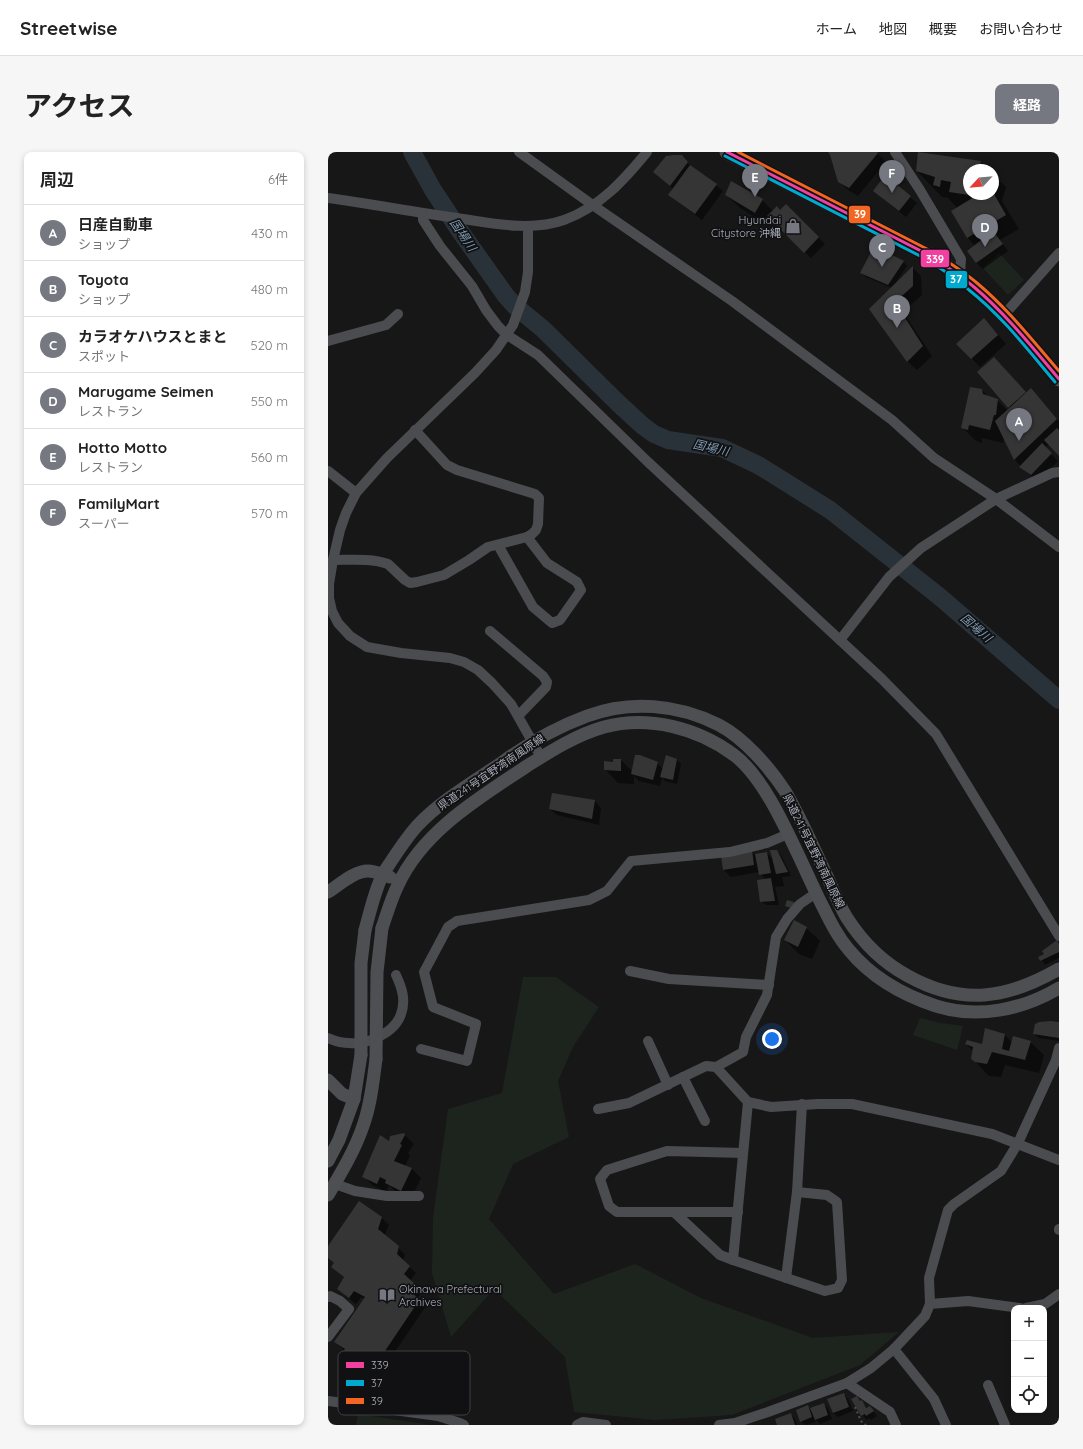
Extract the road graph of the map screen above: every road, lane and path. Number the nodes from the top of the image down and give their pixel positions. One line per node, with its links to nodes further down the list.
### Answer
1 (519, 152): 6 (street)
2 (647, 152): 6 (street)
3 (727, 152): 10 (highway)
4 (895, 152): 10 (street)
5 (328, 198): 7 (street)
6 (594, 206): 8 (street); 20 (street)
7 (423, 214): 8 (street); 13 (street)
8 (528, 226): 13 (street)
9 (1059, 253): 12 (street)
10 (960, 275): 12 (highway)
11 (398, 314): 14 (street)
12 (1003, 316): 15 (highway)
13 (507, 335): 16 (street); 26 (street)
14 (328, 341)
15 (1059, 380)
16 (415, 430): 19 (street); 21 (street)
17 (328, 471): 19 (street)
18 (1059, 472): 20 (street)
19 (356, 493): 24 (street)
20 (996, 499): 23 (street); 26 (street)
21 (526, 537): 22 (street); 22 (street)
22 (498, 545): 24 (street)
23 (1059, 547)
24 (333, 560): 27 (street)
25 (490, 631): 27 (street)
26 (840, 640): 35 (street)
27 (518, 716): 28 (street)
28 (533, 742): 29 (street); 31 (main road, 県道241号宜野湾南風原線); 36 (main road, 県道241号宜野湾南風原線)
29 (541, 757): 30 (main road, 県道241号宜野湾南風原線); 32 (main road, 県道241号宜野湾南風原線)
30 (788, 834): 34 (main road, 県道241号宜野湾南風原線); 43 (street)
31 (382, 875): 32 (main road); 33 (main road); 49 (main road, 県道241号宜野湾南風原線, bridge)
32 (400, 880): 58 (main road, 県道241号宜野湾南風原線, bridge)
33 (328, 892)
34 (816, 893): 39 (street); 40 (main road, 県道241号宜野湾南風原線)
35 (1059, 936)
36 (1059, 969)
37 (630, 971): 39 (street)
38 (396, 975): 41 (street)
39 (769, 985): 45 (street)
40 (1059, 988)
41 (328, 1038)
42 (648, 1041): 48 (street)
43 (421, 1048)
44 (1059, 1048): 54 (street)
45 (716, 1067): 46 (street); 50 (street)
46 (683, 1077): 48 (street); 53 (street)
47 (328, 1080): 49 (main road)
48 (668, 1085): 52 (street)
49 (354, 1099): 57 (main road, 県道241号宜野湾南風原線)
50 (748, 1102): 51 (street); 55 (street)
51 (802, 1104): 54 (street); 59 (street)
52 (598, 1110)
53 (705, 1121)
54 (1018, 1143): 56 (street); 67 (street)
55 (743, 1153): 61 (street); 62 (street)
56 (1059, 1160)
57 (328, 1162)
58 (331, 1189): 60 (street)
59 (797, 1192): 64 (street); 64 (street)
60 (420, 1196)
61 (674, 1212): 62 (street); 63 (street)
62 (738, 1212): 63 (street)
63 (733, 1260): 64 (street)
64 (786, 1278)
65 (1059, 1294): 68 (street)
66 (328, 1297): 70 (street)
67 (930, 1304): 69 (street); 71 (street)
68 (1040, 1305)
69 (1011, 1307)
70 (328, 1337)
71 (894, 1349): 72 (street); 84 (street)
72 (847, 1382): 81 (street); 83 (street)
73 (988, 1385): 85 (street)
74 (328, 1401): 75 (street)
75 (338, 1402)
76 (855, 1408): 82 (path)
77 (431, 1415): 78 (street)
78 (464, 1425)
79 (577, 1425): 80 (street)
80 (606, 1425)
81 (719, 1425)
82 (866, 1425)
83 (896, 1425)
84 (946, 1425)
85 (1005, 1425)

